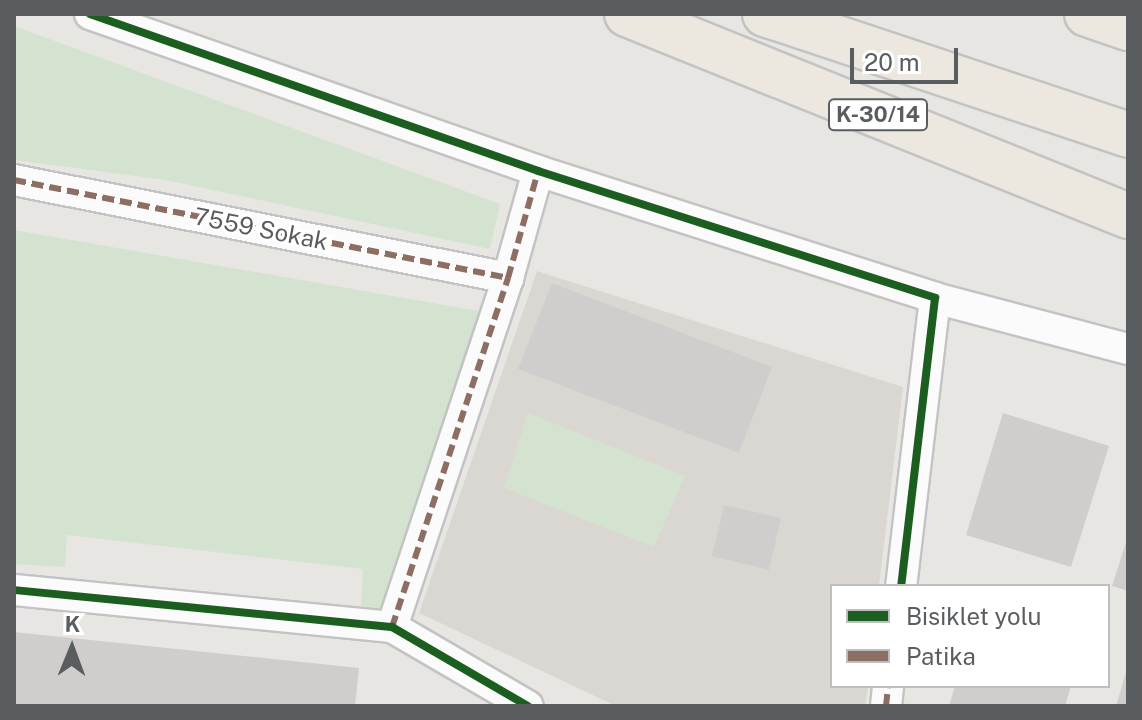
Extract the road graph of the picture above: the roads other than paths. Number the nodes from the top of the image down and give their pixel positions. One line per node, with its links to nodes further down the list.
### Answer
1 (90, 14): 7 (street)
2 (627, 14): 9 (highway, K-30/14)
3 (765, 14): 6 (highway)
4 (1087, 14): 5 (highway)
5 (1128, 28)
6 (1128, 135)
7 (538, 171): 10 (street); 11 (street)
8 (14, 180): 10 (street, 7559 Sokak)
9 (1128, 216)
10 (508, 278): 15 (street)
11 (935, 298): 12 (street); 13 (street)
12 (1128, 349)
13 (901, 584)
14 (14, 590): 15 (street)
15 (392, 627): 16 (street)
16 (528, 706)

